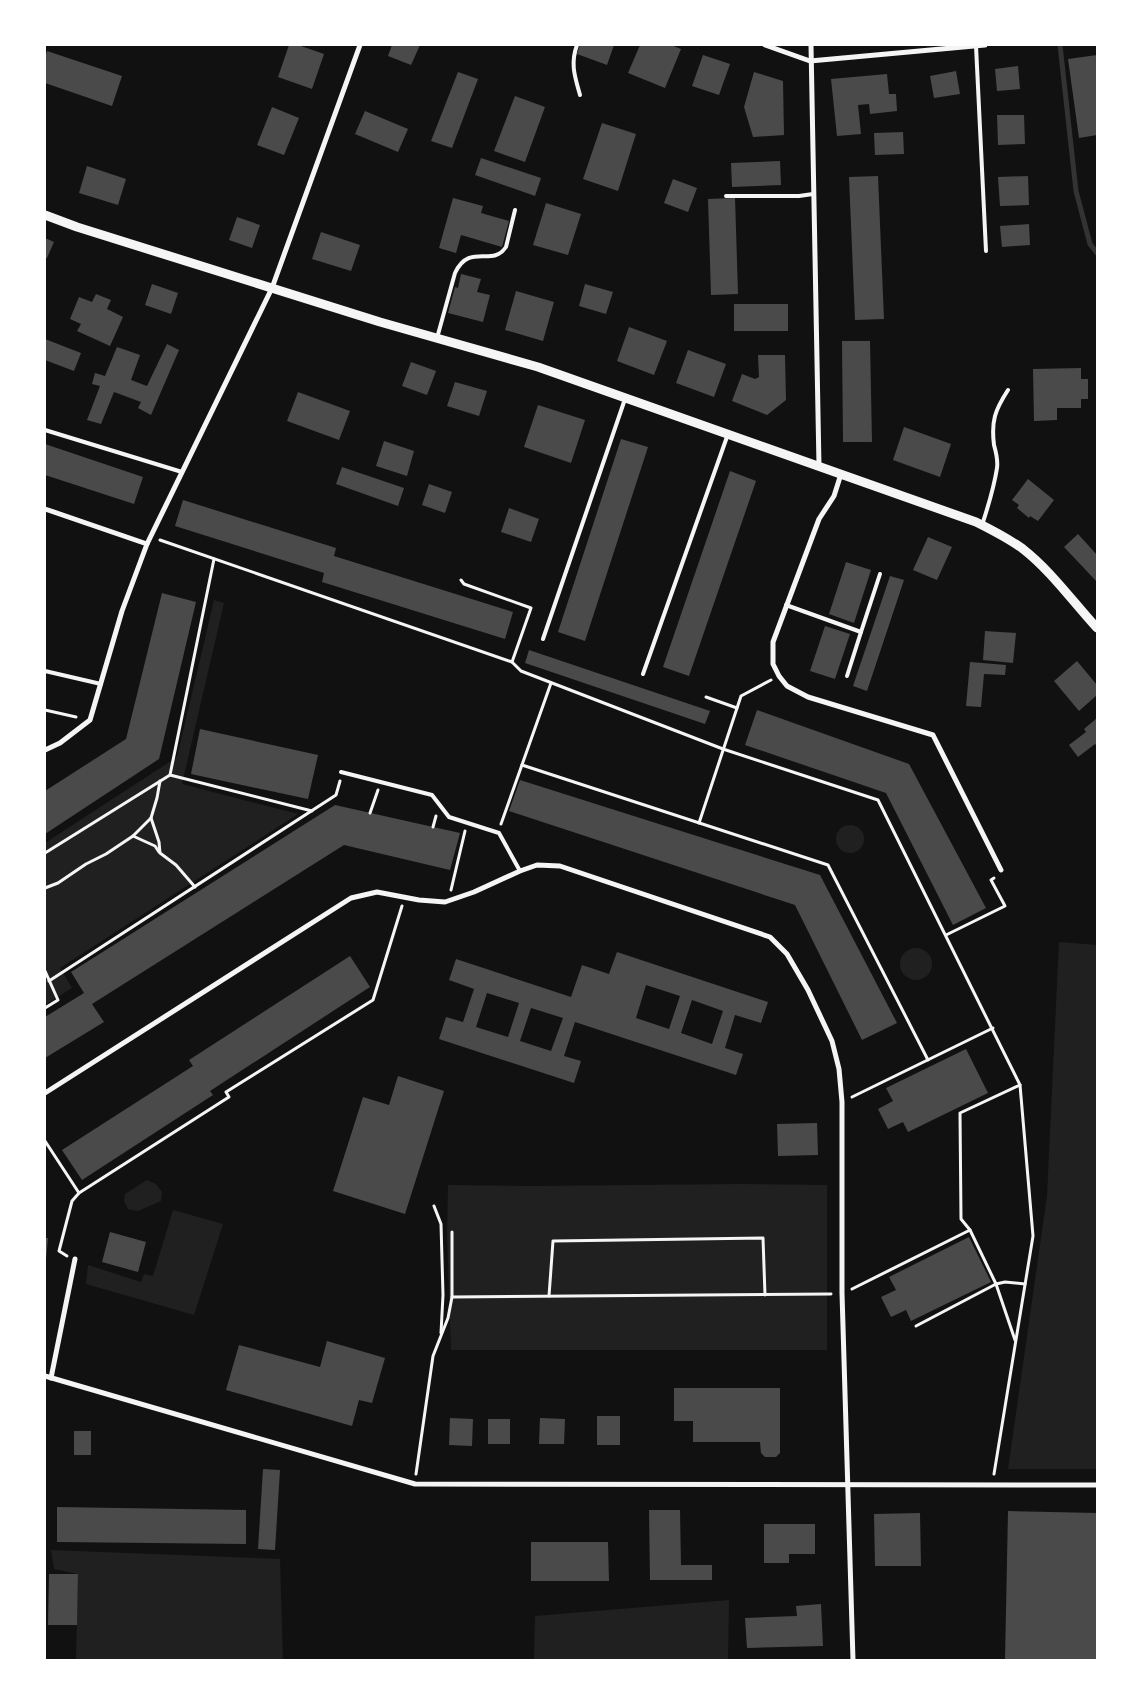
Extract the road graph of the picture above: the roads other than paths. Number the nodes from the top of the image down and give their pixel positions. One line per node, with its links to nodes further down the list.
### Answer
1 (360, 45): 14 (street)
2 (576, 45): 8 (lane)
3 (764, 45): 7 (street)
4 (811, 45): 7 (street)
5 (985, 45): 6 (street)
6 (976, 46): 7 (street); 13 (lane)
7 (810, 61): 9 (street)
8 (580, 95)
9 (813, 194): 10 (lane); 20 (street)
10 (726, 196)
11 (515, 210): 15 (lane)
12 (45, 215): 14 (street)
13 (986, 251)
14 (272, 288): 15 (street); 21 (street)
15 (437, 338): 17 (street)
16 (1008, 390): 24 (lane)
17 (626, 397): 19 (street); 30 (lane)
18 (45, 430): 21 (lane)
19 (728, 434): 20 (street); 32 (lane)
20 (819, 466): 22 (street)
21 (182, 472): 25 (street)
22 (841, 474): 24 (street); 27 (street)
23 (45, 510): 25 (street)
24 (982, 525): 28 (street)
25 (147, 544): 34 (street)
26 (880, 574): 29 (lane)
27 (786, 605): 29 (lane); 37 (street)
28 (1097, 628)
29 (861, 632): 33 (lane)
30 (543, 639)
31 (45, 671): 34 (lane)
32 (643, 674)
33 (847, 676)
34 (101, 684): 35 (street)
35 (45, 750)
36 (342, 772): 38 (lane)
37 (1002, 870)
38 (520, 871): 39 (street); 42 (street)
39 (45, 1093)
40 (75, 1259): 41 (street)
41 (48, 1377): 42 (street)
42 (847, 1484): 43 (street); 44 (street)
43 (1097, 1485)
44 (853, 1660)

